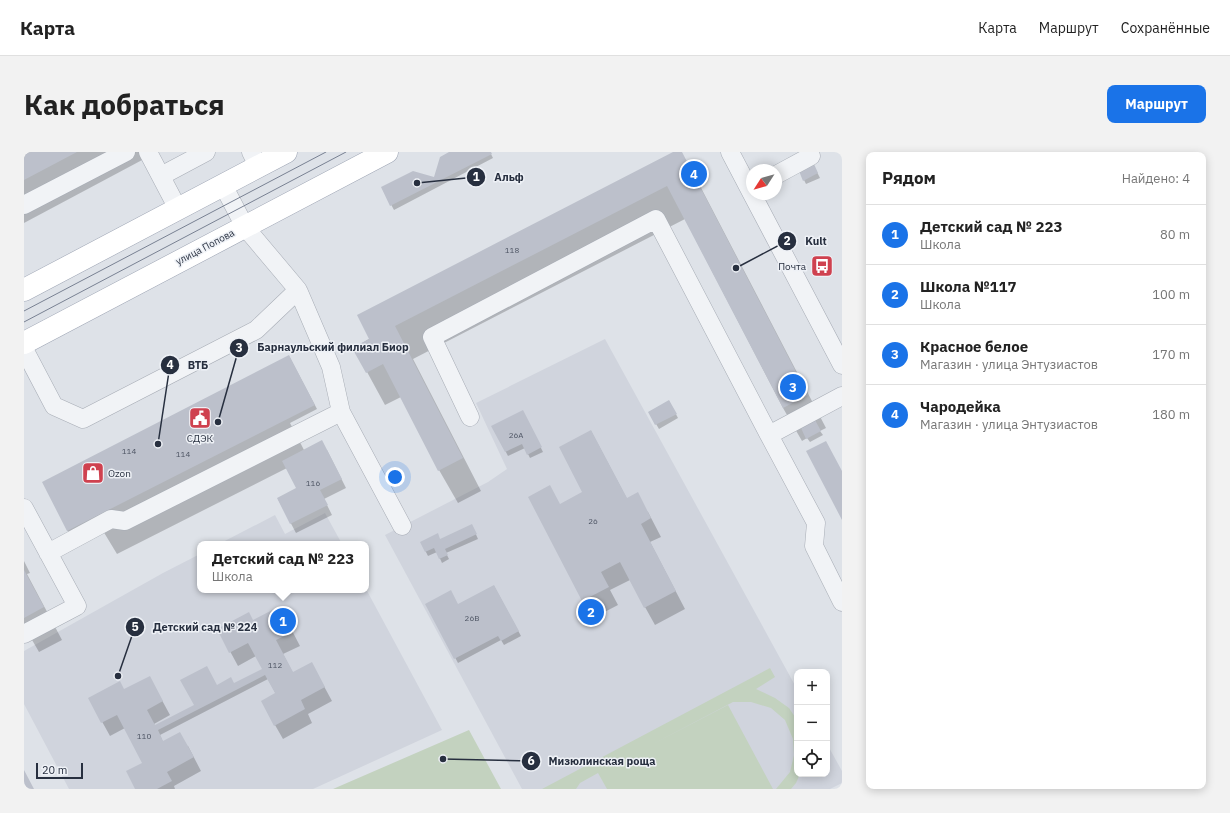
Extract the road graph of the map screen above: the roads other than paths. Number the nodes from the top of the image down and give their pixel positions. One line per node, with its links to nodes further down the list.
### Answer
1 (126, 152): 14 (street)
2 (148, 152): 10 (street)
3 (206, 152): 10 (street)
4 (286, 152): 8 (main road)
5 (387, 152): 16 (main road, улица Попова)
6 (730, 152): 11 (street)
7 (811, 156): 9 (street)
8 (255, 159): 12 (main road)
9 (782, 172)
10 (161, 176): 15 (street)
11 (746, 182)
12 (223, 185): 15 (main road); 16 (street)
13 (756, 200): 21 (street)
14 (24, 205)
15 (178, 209): 17 (main road)
16 (245, 227): 18 (street); 19 (main road, улица Попова)
17 (24, 290)
18 (298, 290): 20 (street); 23 (street)
19 (24, 343)
20 (24, 349)
21 (842, 365)
22 (842, 396): 25 (street)
23 (341, 412): 27 (street); 28 (street)
24 (470, 417): 25 (street)
25 (769, 435): 29 (street)
26 (24, 508): 28 (street)
27 (402, 526)
28 (48, 553): 30 (street)
29 (842, 602)
30 (24, 634)

